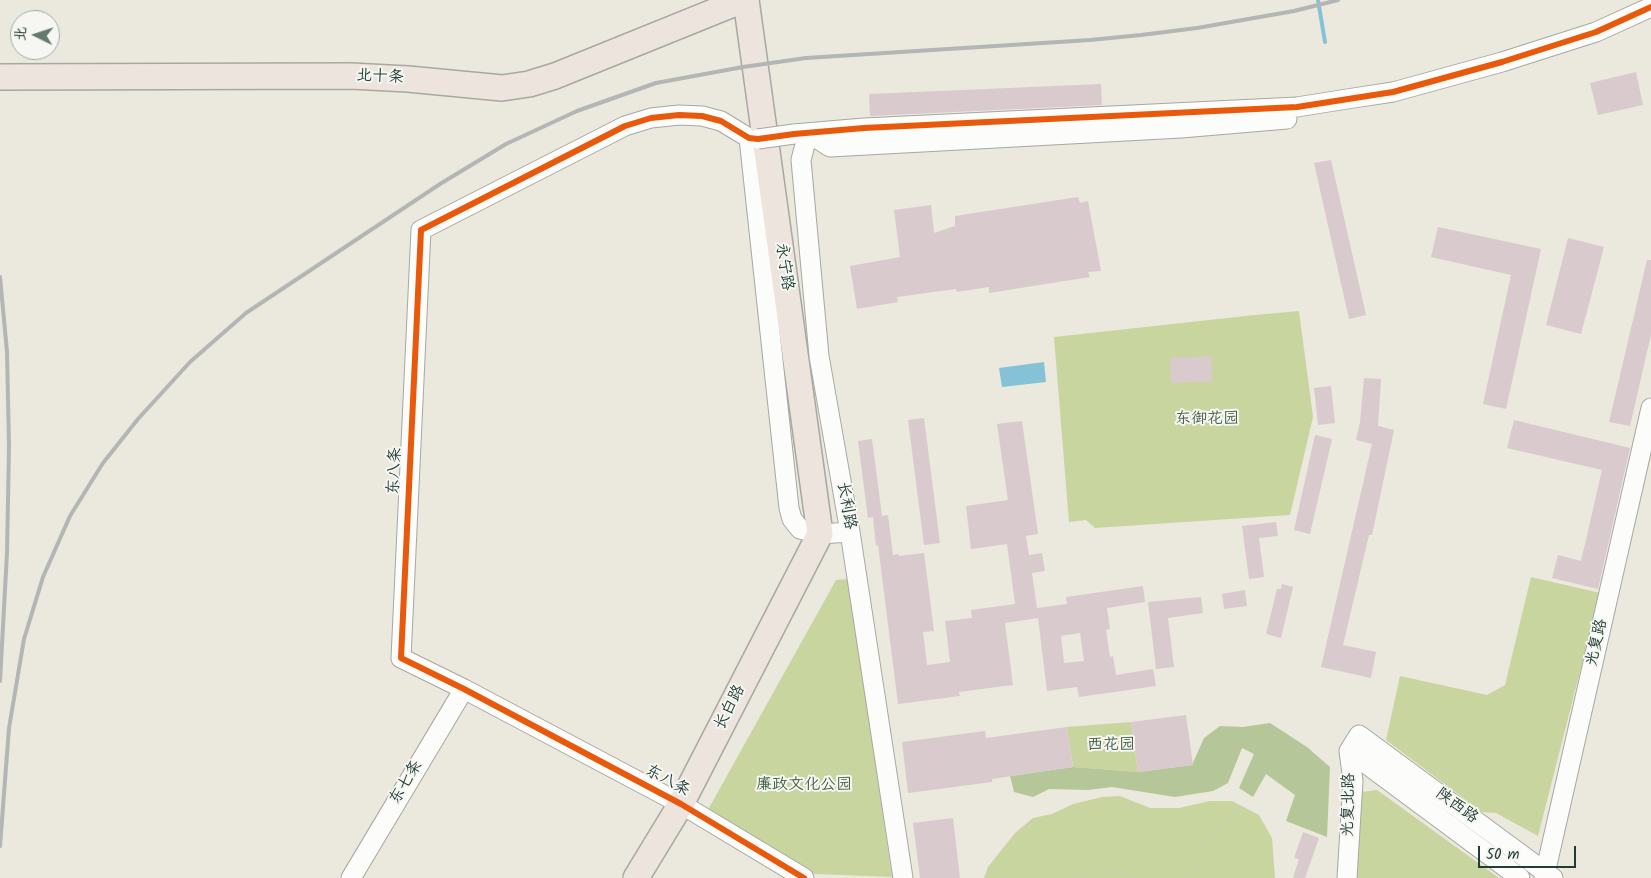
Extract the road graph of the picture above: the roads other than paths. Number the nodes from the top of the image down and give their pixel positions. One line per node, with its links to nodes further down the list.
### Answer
1 (745, 0): 4 (main road, 北十条); 9 (main road, 永宁路)
2 (1651, 8): 5 (street)
3 (1651, 21): 5 (street)
4 (0, 77)
5 (801, 133): 6 (street, bridge); 8 (street, 长利路)
6 (753, 138): 9 (street); 10 (street, 东八条)
7 (1651, 408): 13 (street, 光复路)
8 (850, 532): 9 (street); 17 (street, 长利路)
9 (820, 534): 12 (main road, 长白路)
10 (464, 689): 12 (street, 东八条); 14 (street, 东七条)
11 (1354, 743): 13 (street, 陕西路); 18 (street, 光复北路); 19 (street, 陕西路)
12 (681, 804): 15 (main road, 长白路); 16 (street, 东八条)
13 (1547, 876)
14 (351, 878)
15 (636, 878)
16 (804, 878)
17 (903, 878)
18 (1347, 878)
19 (1520, 878)

